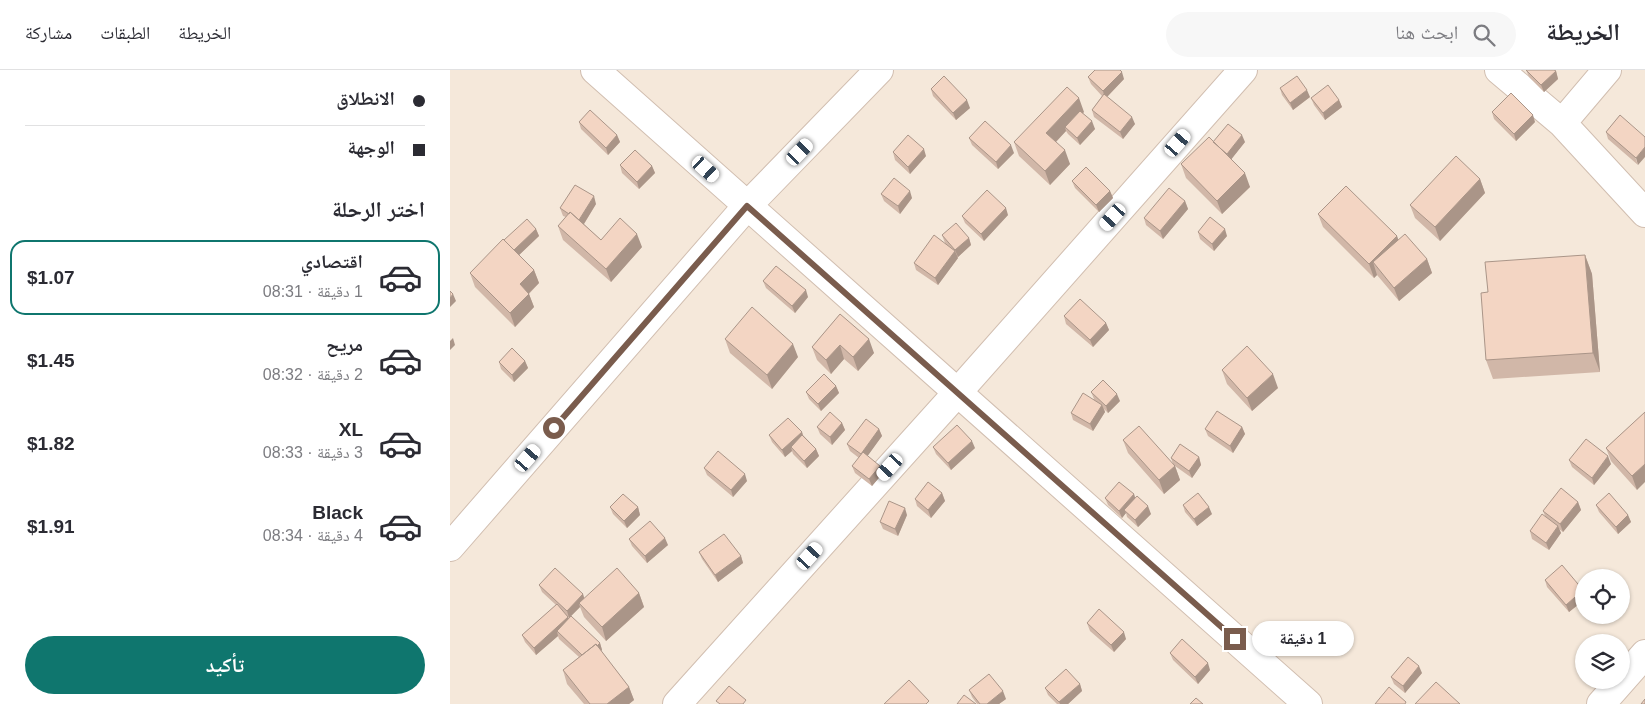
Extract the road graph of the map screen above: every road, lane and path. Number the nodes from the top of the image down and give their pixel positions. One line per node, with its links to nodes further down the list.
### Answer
1 (595, 70): 7 (street)
2 (879, 70): 7 (street)
3 (1243, 70): 9 (street)
4 (1500, 70): 6 (street)
5 (1607, 70): 6 (street)
6 (1562, 123): 8 (street)
7 (747, 206): 9 (street); 10 (street)
8 (1645, 213)
9 (957, 393): 12 (street); 13 (street)
10 (450, 546)
11 (1645, 654): 14 (street)
12 (676, 704)
13 (1308, 704)
14 (1601, 704)

